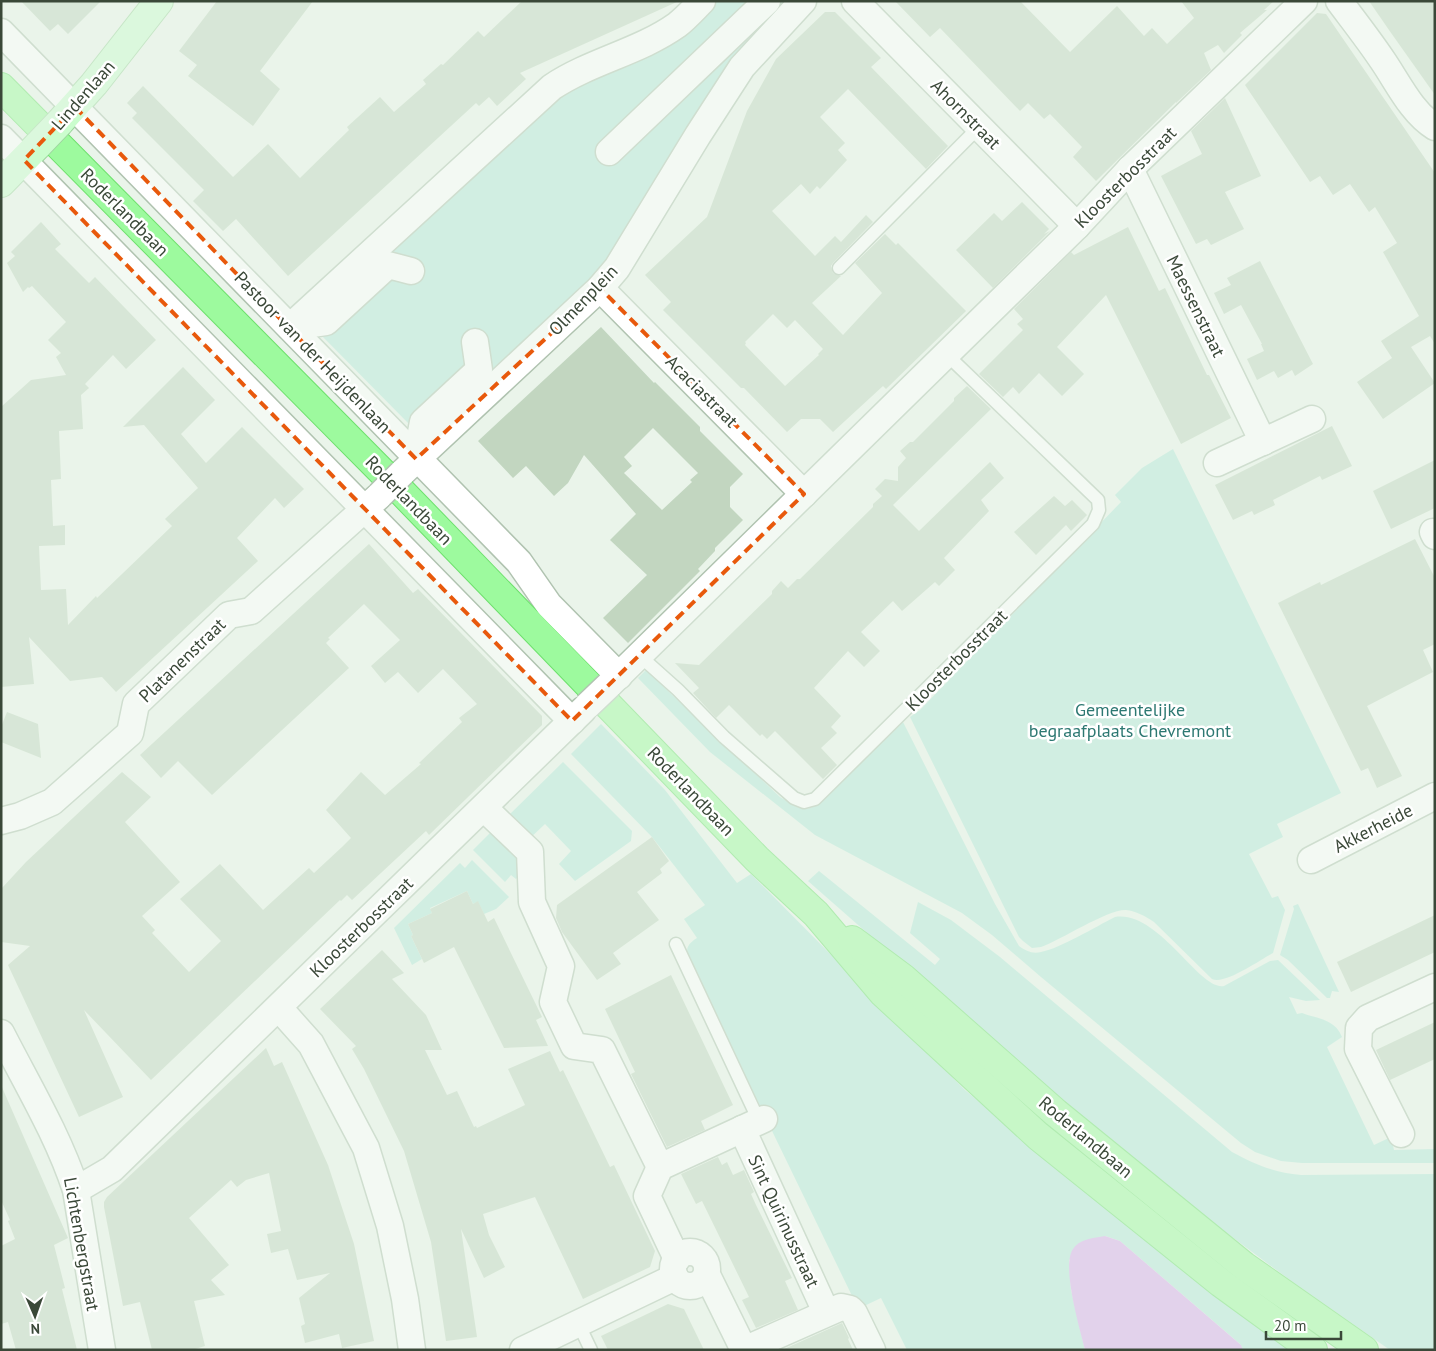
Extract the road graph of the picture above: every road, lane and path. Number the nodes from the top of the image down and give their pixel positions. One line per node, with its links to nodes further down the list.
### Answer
1 (159, 1): 10 (street, Lindenlaan)
2 (702, 1): 22 (street)
3 (766, 1): 14 (street)
4 (803, 1): 21 (street, Olmenplein)
5 (855, 1): 11 (street, Ahornstraat)
6 (1304, 1): 16 (street, Kloosterbosstraat)
7 (1339, 1): 12 (street)
8 (1, 32): 10 (street, Pastoor van der Heijdenlaan)
9 (1, 87): 38 (main road, Roderlandbaan)
10 (67, 115): 15 (street, Lindenlaan, bridge); 22 (street, Pastoor van der Heijdenlaan)
11 (979, 127): 18 (street, Ahornstraat); 19 (lane)
12 (1435, 127)
13 (1, 138): 15 (street)
14 (609, 152)
15 (31, 153): 17 (street, Lindenlaan); 30 (street)
16 (1130, 169): 18 (street, Kloosterbosstraat); 26 (street, Maessenstraat)
17 (1, 183)
18 (1077, 226): 24 (street, Kloosterbosstraat)
19 (839, 268)
20 (411, 271): 22 (street)
21 (600, 288): 28 (street, Olmenplein); 29 (street, Acaciastraat)
22 (290, 327): 28 (street, Pastoor van der Heijdenlaan)
23 (475, 342): 28 (street)
24 (946, 353): 29 (street, Kloosterbosstraat); 31 (lane, Kloosterbosstraat)
25 (1312, 419): 26 (street)
26 (1263, 442): 27 (street)
27 (1217, 463)
28 (409, 466): 30 (street, Platanenstraat, bridge); 32 (street, Pastoor van der Heijdenlaan)
29 (804, 494): 31 (street, Kloosterbosstraat)
30 (373, 502): 33 (street); 36 (street, Platanenstraat)
31 (640, 656): 32 (street, Kloosterbosstraat)
32 (614, 681): 33 (street, Kloosterbosstraat, bridge)
33 (580, 714): 35 (street, Kloosterbosstraat)
34 (1435, 796): 37 (street, Akkerheide)
35 (484, 808): 41 (street, Kloosterbosstraat); 45 (street)
36 (1, 821)
37 (1311, 860)
38 (816, 914): 55 (main road, Roderlandbaan); 56 (main road, Roderlandbaan)
39 (676, 944): 43 (lane)
40 (1435, 987): 44 (street)
41 (279, 1008): 46 (street, Kloosterbosstraat); 51 (street)
42 (1, 1033): 46 (street, Lichtenbergstraat)
43 (755, 1123): 45 (street); 48 (street, Sint Quirinusstraat)
44 (1401, 1134)
45 (660, 1166): 47 (street)
46 (76, 1190): 50 (street, Lichtenbergstraat)
47 (676, 1268): 48 (street); 49 (street)
48 (826, 1312): 54 (street)
49 (578, 1323): 52 (street); 53 (lane)
50 (102, 1350)
51 (412, 1350)
52 (523, 1350)
53 (590, 1350)
54 (872, 1350)
55 (1313, 1350)
56 (1364, 1350)

